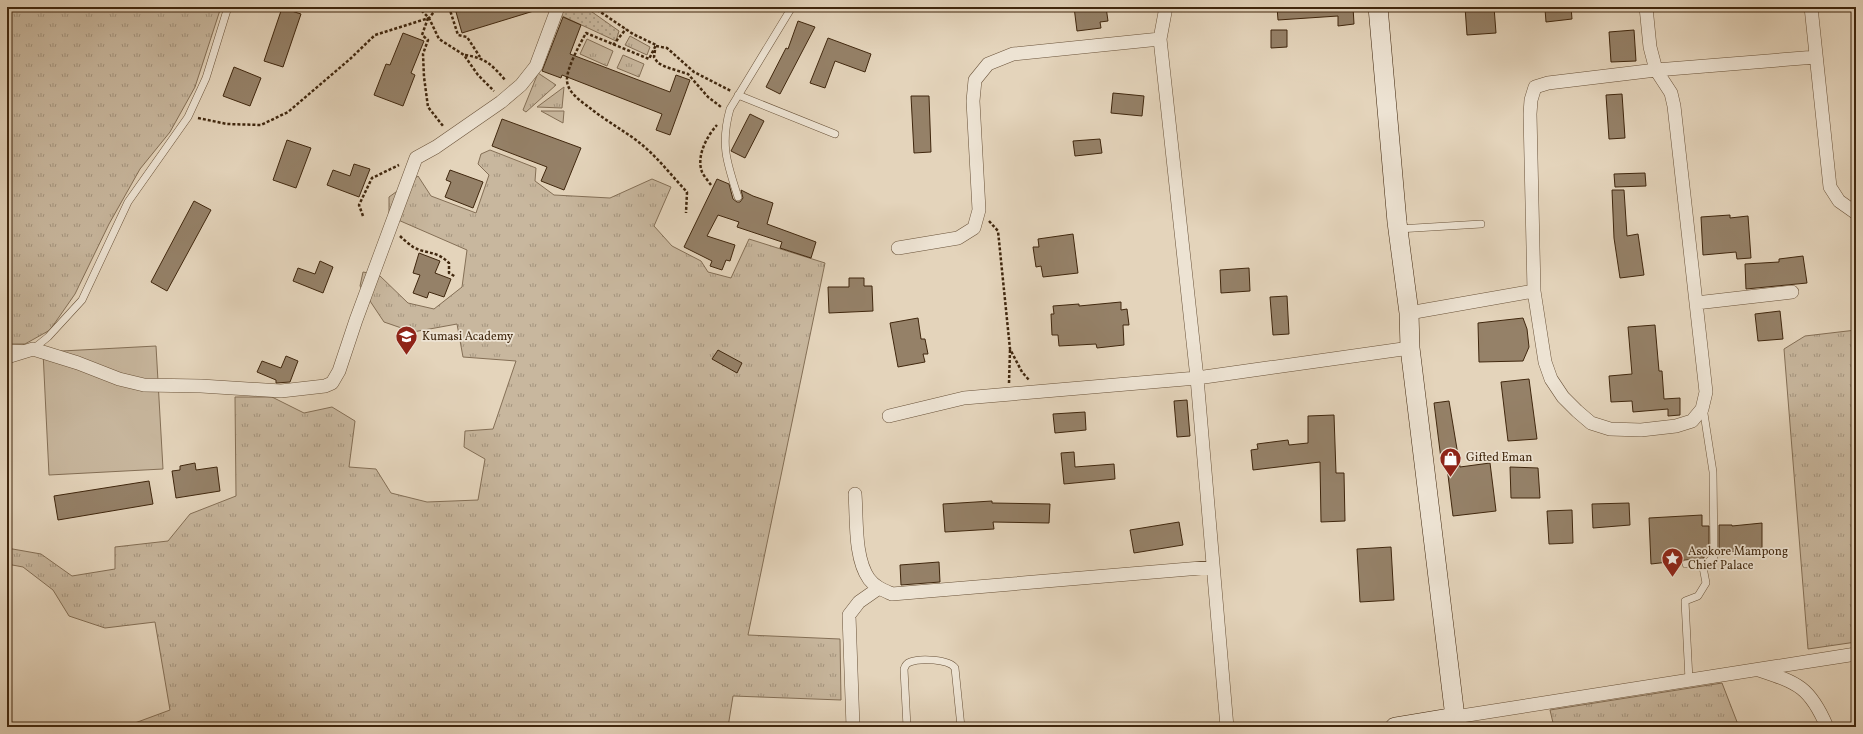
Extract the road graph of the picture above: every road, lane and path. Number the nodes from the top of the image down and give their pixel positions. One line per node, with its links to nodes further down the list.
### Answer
1 (228, 7): 25 (lane)
2 (418, 7): 12 (path)
3 (438, 7): 12 (path)
4 (449, 7): 18 (path)
5 (558, 7): 21 (street)
6 (593, 7): 13 (path)
7 (792, 7): 22 (lane)
8 (1166, 7): 14 (street)
9 (1378, 7): 37 (street)
10 (1646, 7): 20 (street)
11 (1811, 7): 19 (street)
12 (428, 18): 17 (path); 25 (path); 27 (path)
13 (626, 29): 15 (path); 16 (path)
14 (1160, 39): 31 (street); 49 (street)
15 (613, 45): 16 (path); 32 (path)
16 (656, 45): 22 (path); 24 (path)
17 (464, 55): 18 (path); 23 (path)
18 (480, 57): 21 (path)
19 (1816, 57): 20 (street); 33 (street)
20 (1656, 70): 40 (street); 42 (street)
21 (515, 90): 23 (street)
22 (738, 95): 24 (lane); 26 (lane)
23 (505, 99): 27 (street)
24 (728, 111): 29 (path); 30 (lane)
25 (188, 117): 46 (lane)
26 (835, 134)
27 (451, 136): 28 (street)
28 (416, 158): 34 (path); 36 (street)
29 (711, 185)
30 (738, 197)
31 (979, 210): 38 (street); 47 (path)
32 (686, 213)
33 (1856, 213)
34 (363, 216)
35 (1481, 224): 37 (lane)
36 (392, 225): 39 (path); 46 (street)
37 (1398, 229): 43 (street)
38 (898, 248)
39 (456, 277)
40 (1534, 291): 43 (street); 52 (street)
41 (1792, 292): 42 (street)
42 (1696, 303): 52 (street)
43 (1409, 312): 45 (street)
44 (7, 348): 46 (lane)
45 (1410, 348): 49 (street); 62 (street)
46 (33, 349): 48 (street)
47 (1010, 349): 50 (path); 51 (path)
48 (7, 357)
49 (1197, 378): 50 (street); 57 (street)
50 (1040, 392): 51 (street)
51 (1010, 395): 53 (street)
52 (1703, 407): 56 (lane)
53 (889, 416)
54 (856, 494): 58 (street)
55 (1686, 564): 56 (lane)
56 (1702, 566): 61 (lane)
57 (1213, 567): 58 (street); 66 (street)
58 (878, 588): 63 (street)
59 (1856, 654): 60 (street)
60 (1757, 669): 61 (street); 68 (street)
61 (1689, 680): 62 (street)
62 (1451, 722): 67 (street)
63 (853, 727)
64 (906, 727): 65 (lane)
65 (961, 727)
66 (1226, 727)
67 (1395, 727)
68 (1827, 727)

